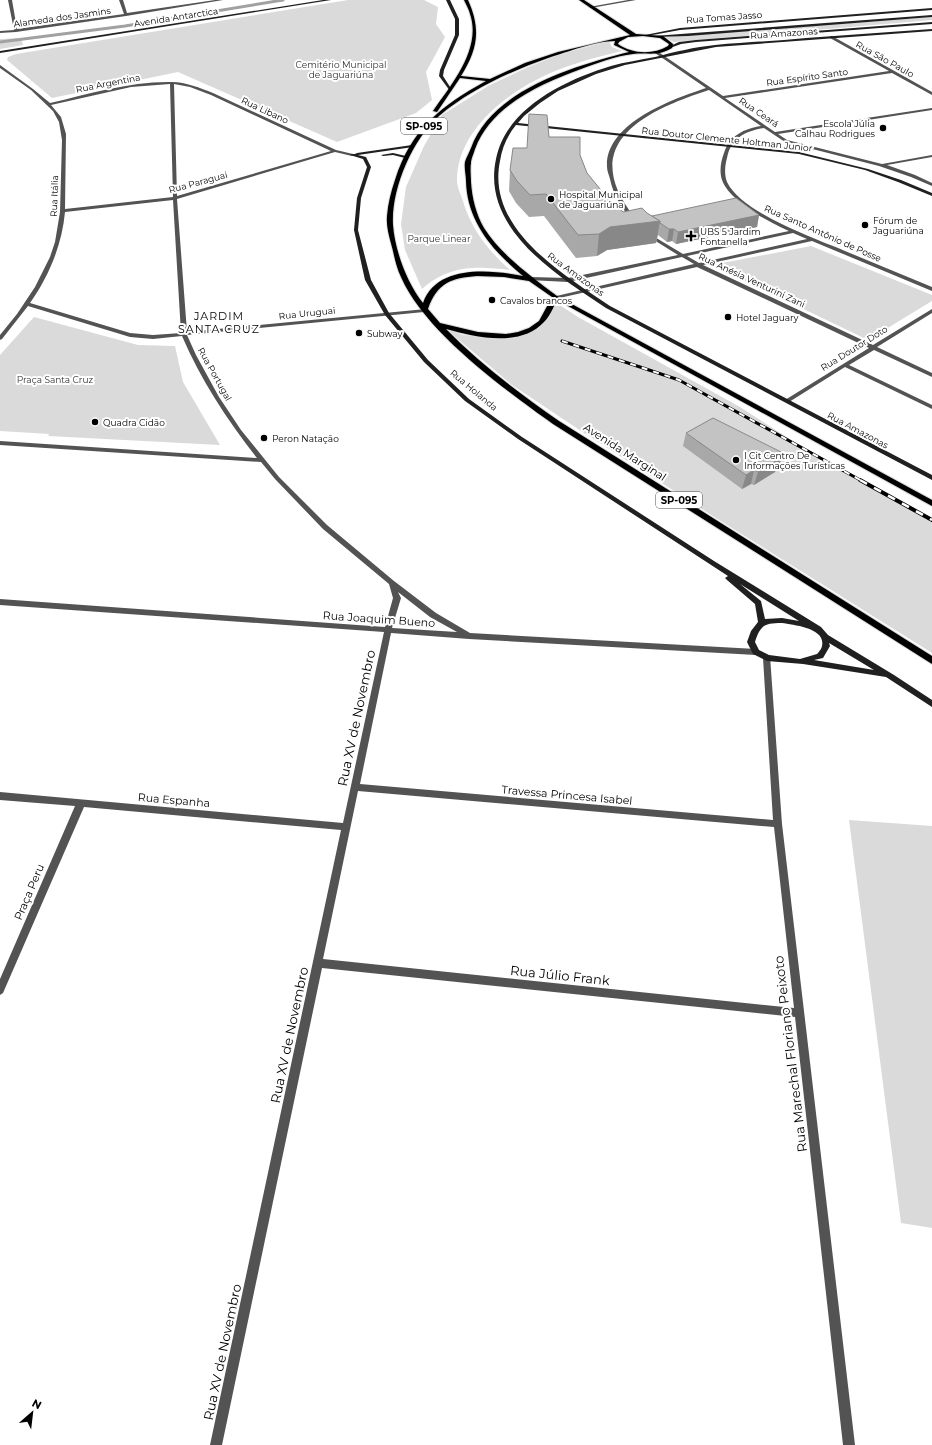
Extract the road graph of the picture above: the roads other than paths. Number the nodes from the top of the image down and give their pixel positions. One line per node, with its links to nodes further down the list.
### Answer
1 (10, 0): 15 (street)
2 (121, 0): 11 (street)
3 (221, 0): 11 (street, Alameda dos Jasmins)
4 (329, 0): 23 (street, Avenida Antarctica)
5 (448, 0): 35 (street)
6 (466, 0): 31 (main road, SP-095)
7 (581, 0): 9 (main road)
8 (634, 0): 9 (street)
9 (592, 7): 17 (main road)
10 (932, 9): 18 (street, Rua Tomas Jasso)
11 (126, 15): 15 (street, Alameda dos Jasmins)
12 (932, 16): 19 (street)
13 (932, 23): 22 (street)
14 (932, 30): 20 (street, Rua Amazonas)
15 (16, 31): 16 (street, Alameda dos Jasmins)
16 (0, 32)
17 (634, 35): 18 (main road, SP-095); 21 (main road, SP-095)
18 (647, 35): 19 (main road, SP-095)
19 (653, 36): 22 (main road, SP-095)
20 (831, 37): 27 (street, Rua Amazonas); 30 (street, Rua São Paulo)
21 (621, 38): 25 (main road); 32 (main road, SP-095)
22 (670, 47): 26 (main road)
23 (25, 49): 24 (street, Avenida Antarctica); 28 (street, Avenida Antarctica)
24 (0, 52)
25 (636, 52): 26 (main road); 63 (main road)
26 (656, 52): 27 (street, Rua Ceará)
27 (663, 56): 34 (street, Rua Ceará); 40 (street, Rua Amazonas)
28 (0, 57)
29 (0, 66): 38 (street, Rua Itália)
30 (893, 72): 36 (street, Rua São Paulo); 37 (street, Rua Espírito Santo)
31 (459, 77): 32 (main road); 35 (main road, SP-095)
32 (491, 80): 41 (main road, SP-095)
33 (172, 83): 38 (street, Rua Argentina); 47 (street, Rua Libano); 55 (street, Rua Portugal)
34 (710, 88): 37 (street, Rua Ceará); 44 (street)
35 (450, 90): 41 (main road, SP-095)
36 (932, 94)
37 (723, 97): 42 (street, Rua Ceará)
38 (49, 104): 56 (street, Rua Itália)
39 (932, 109): 43 (street)
40 (514, 124): 44 (street, Rua Doutor Clemente Holtman Junior); 64 (street, Rua Amazonas)
41 (425, 126): 45 (main road, SP-095)
42 (765, 126): 43 (street, Rua Ceará); 46 (street)
43 (776, 133): 52 (street, Rua Ceará)
44 (620, 136): 46 (street, Rua Doutor Clemente Holtman Junior); 57 (street)
45 (412, 146): 48 (street); 50 (main road, SP-095)
46 (728, 146): 54 (street, Rua Doutor Clemente Holtman Junior); 59 (street, Rua Santo Antônio de Posse)
47 (335, 151): 48 (street, Rua Libano); 55 (street, Rua Paraguai)
48 (352, 155): 51 (street)
49 (932, 156): 52 (street)
50 (405, 157): 51 (street); 69 (main road, SP-095)
51 (365, 158): 71 (street, Rua Holanda)
52 (881, 165): 53 (street, Rua Ceará)
53 (932, 185)
54 (932, 195)
55 (175, 198): 56 (street, Rua Paraguai); 73 (street, Rua Portugal)
56 (62, 211): 68 (street, Rua Itália)
57 (638, 223)
58 (642, 228): 61 (street, Rua Anésia Venturini Zani)
59 (795, 231): 60 (street, Rua Santo Antônio de Posse); 61 (street)
60 (813, 239): 62 (street); 65 (street, Rua Santo Antônio de Posse)
61 (682, 255): 62 (street, Rua Anésia Venturini Zani); 64 (street)
62 (698, 265): 66 (street); 75 (street, Rua Anésia Venturini Zani)
63 (531, 279): 64 (street); 67 (main road); 69 (main road)
64 (568, 280): 66 (street, Rua Amazonas)
65 (932, 289)
66 (584, 291): 67 (street); 78 (street, Rua Amazonas)
67 (555, 297): 72 (main road); 83 (main road)
68 (27, 304): 73 (street, Rua Uruguai); 74 (street, Rua Itália)
69 (424, 310): 71 (street, Rua Uruguai); 72 (main road, SP-095)
70 (932, 311): 75 (street, Rua Doutor Doto)
71 (387, 314): 73 (street, Rua Uruguai); 84 (street, Rua Holanda)
72 (438, 324): 94 (main road, Avenida Marginal / SP-095)
73 (184, 334): 81 (street, Rua Portugal)
74 (0, 338)
75 (873, 347): 76 (street, Rua Doutor Doto); 77 (street, Rua Anésia Venturini Zani)
76 (845, 364): 78 (street, Rua Doutor Doto); 79 (street)
77 (932, 375)
78 (786, 401): 82 (street, Rua Amazonas)
79 (932, 407)
80 (0, 443): 81 (street)
81 (262, 460): 85 (street, Rua Portugal)
82 (932, 478)
83 (932, 503)
84 (712, 563): 87 (street); 88 (street)
85 (392, 583): 89 (street, Rua XV de Novembro); 90 (street, Rua Portugal)
86 (0, 602): 89 (street, Rua Joaquim Bueno)
87 (762, 623): 88 (street); 92 (street)
88 (818, 629): 91 (street)
89 (388, 630): 90 (street, Rua Joaquim Bueno); 98 (street, Rua XV de Novembro)
90 (469, 636): 92 (street, Rua Joaquim Bueno)
91 (825, 637): 95 (street); 96 (street)
92 (756, 652): 93 (street)
93 (767, 658): 95 (street); 101 (street, Rua Marechal Floriano Peixoto)
94 (932, 661)
95 (800, 662): 96 (street)
96 (891, 677): 97 (street)
97 (932, 704)
98 (355, 787): 101 (street, Travessa Princesa Isabel); 102 (street, Rua XV de Novembro)
99 (0, 796): 100 (street, Rua Espanha)
100 (81, 803): 102 (street, Rua Espanha); 104 (street, Praça Peru)
101 (778, 824): 105 (street, Rua Marechal Floriano Peixoto)
102 (346, 827): 103 (street, Rua XV de Novembro)
103 (318, 963): 105 (street, Rua Júlio Frank); 106 (street, Rua XV de Novembro)
104 (0, 990)
105 (800, 1013): 107 (street, Rua Marechal Floriano Peixoto)
106 (216, 1445)
107 (849, 1445)

